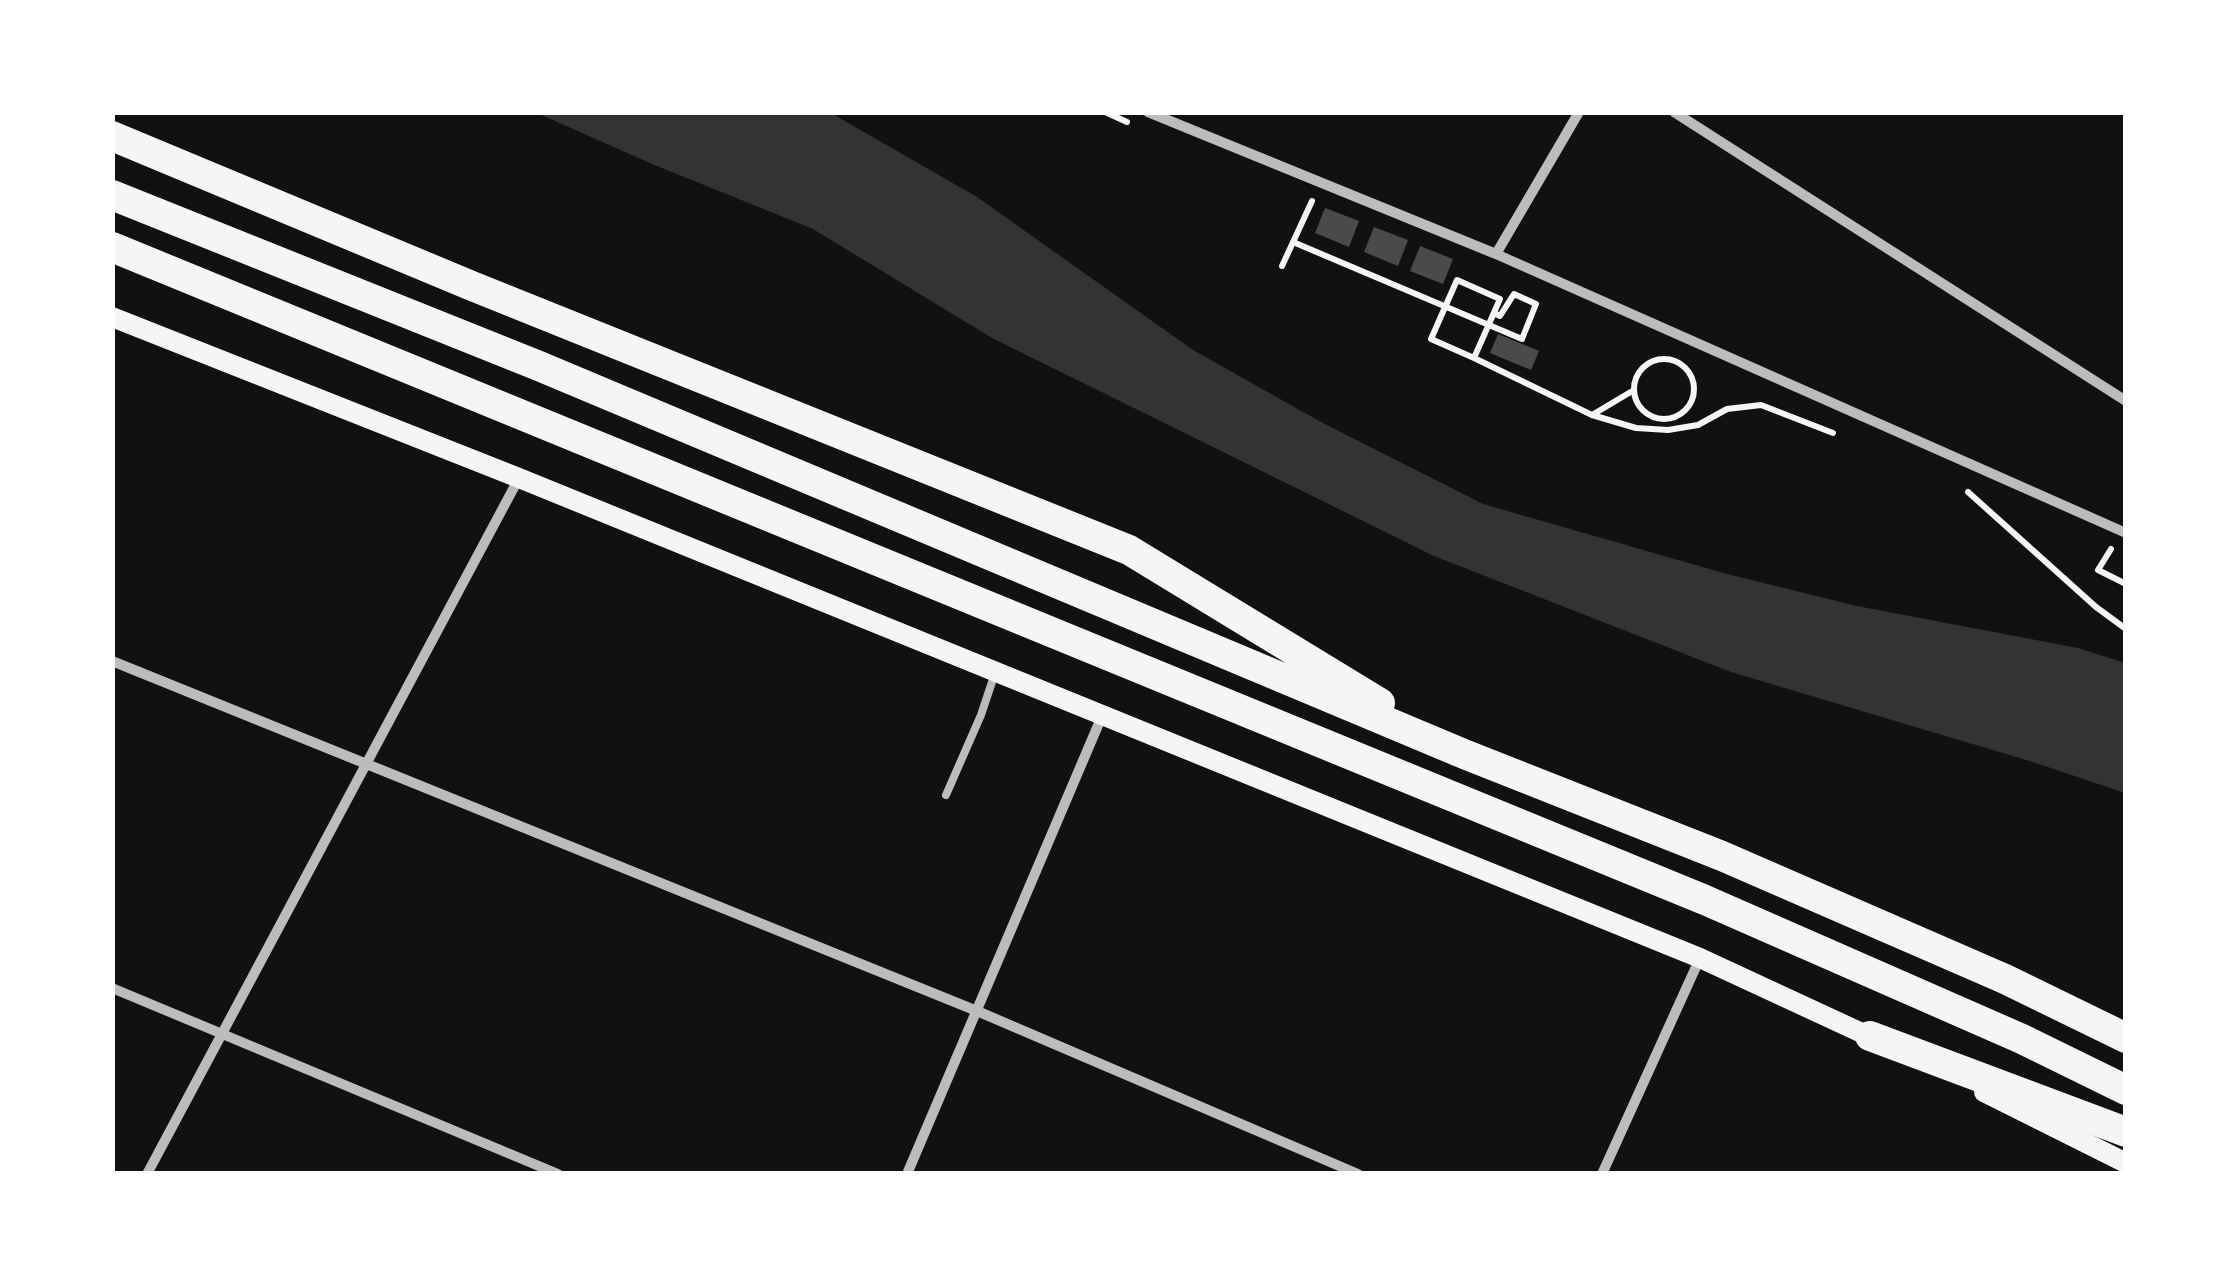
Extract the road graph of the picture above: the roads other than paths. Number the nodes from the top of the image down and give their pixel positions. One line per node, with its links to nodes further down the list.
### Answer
1 (1579, 112): 7 (street)
2 (1674, 112): 9 (street)
3 (1153, 113): 7 (street)
4 (112, 136): 15 (highway)
5 (112, 195): 15 (highway)
6 (112, 246): 24 (highway)
7 (1496, 254): 11 (street)
8 (112, 317): 10 (main road)
9 (2126, 400)
10 (518, 478): 13 (main road); 16 (street)
11 (2126, 533)
12 (112, 662): 16 (street)
13 (996, 672): 14 (main road); 17 (lane)
14 (1103, 715): 18 (main road); 20 (street)
15 (1464, 754): 23 (highway)
16 (366, 764): 20 (street); 21 (street)
17 (946, 795)
18 (1700, 958): 22 (main road); 31 (street)
19 (112, 988): 21 (street)
20 (977, 1010): 29 (street); 30 (street)
21 (222, 1034): 27 (street); 28 (street)
22 (1870, 1036): 25 (highway); 26 (main road)
23 (2126, 1038)
24 (2126, 1090)
25 (2126, 1132)
26 (2126, 1163)
27 (147, 1174)
28 (558, 1174)
29 (907, 1174)
30 (1358, 1174)
31 (1602, 1174)

